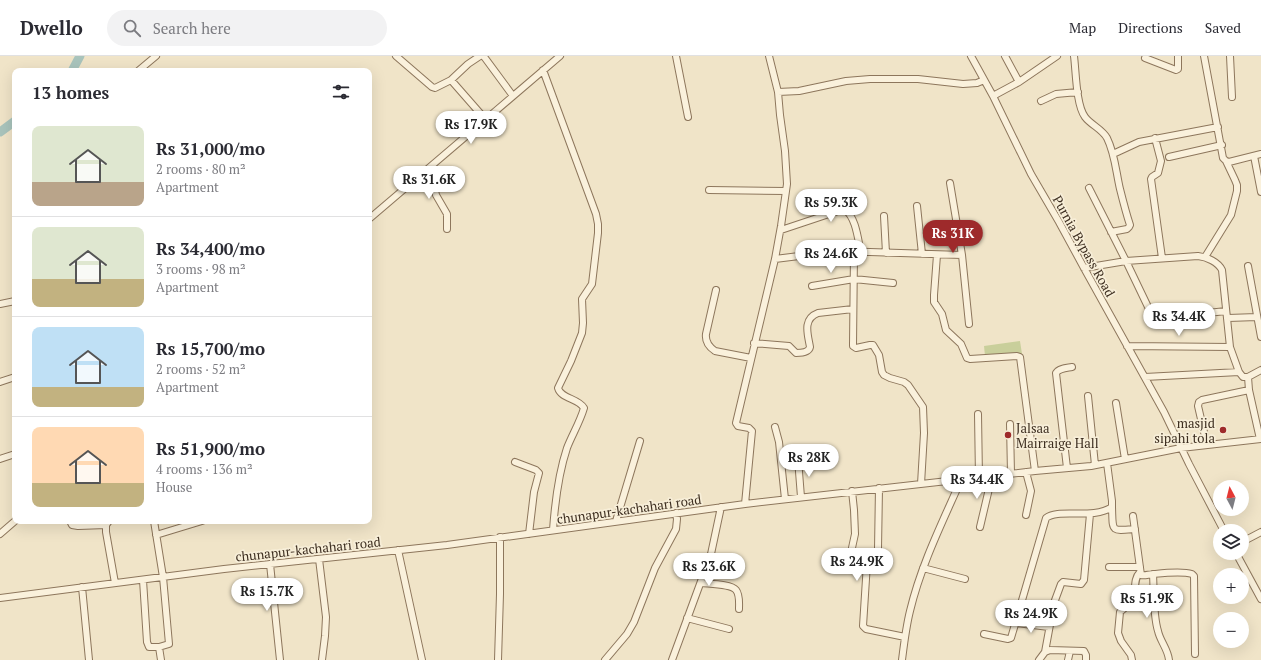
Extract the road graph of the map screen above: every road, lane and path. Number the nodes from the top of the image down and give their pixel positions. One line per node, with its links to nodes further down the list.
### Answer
1 (156, 56): 15 (street)
2 (396, 56): 17 (street)
3 (482, 56): 17 (street); 22 (street)
4 (676, 56): 26 (street)
5 (769, 56): 20 (street)
6 (971, 56): 18 (street, Purnia Bypass Road)
7 (1005, 56): 19 (street)
8 (1057, 56): 19 (street)
9 (1074, 56): 21 (street)
10 (1178, 56): 14 (street)
11 (1204, 56): 28 (street)
12 (1230, 56): 24 (street)
13 (558, 57): 16 (street)
14 (1145, 58)
15 (142, 68)
16 (543, 70): 22 (street); 129 (street)
17 (451, 80): 27 (street)
18 (984, 80): 20 (street); 23 (street, Purnia Bypass Road)
19 (1019, 82): 23 (street)
20 (778, 92): 40 (street)
21 (1078, 92): 25 (street); 31 (street)
22 (513, 96): 27 (street)
23 (993, 96): 59 (street, Purnia Bypass Road)
24 (1232, 97)
25 (1041, 101)
26 (688, 117)
27 (486, 120): 36 (street)
28 (1218, 127): 29 (street); 30 (street)
29 (1155, 138): 31 (street); 55 (street)
30 (1222, 145): 34 (street); 35 (street)
31 (1113, 154): 47 (street)
32 (1261, 154): 33 (street)
33 (1254, 156): 35 (street); 41 (street)
34 (1169, 157)
35 (1226, 161): 54 (street)
36 (430, 168): 43 (street); 45 (street)
37 (950, 183): 53 (street)
38 (1088, 188): 47 (street)
39 (709, 190): 40 (street)
40 (786, 191): 46 (street)
41 (1261, 192)
42 (917, 206): 51 (street)
43 (372, 216)
44 (884, 216): 50 (street)
45 (447, 229)
46 (780, 230): 49 (street); 56 (street)
47 (1111, 232): 57 (street)
48 (854, 253): 49 (street); 56 (street); 60 (street)
49 (861, 253): 50 (street)
50 (886, 253): 51 (street)
51 (922, 254): 52 (street)
52 (937, 255): 53 (street); 101 (street)
53 (962, 255): 70 (street)
54 (1205, 257): 55 (street); 67 (street)
55 (1162, 258): 57 (street)
56 (775, 259): 72 (street)
57 (1126, 261): 59 (street); 67 (street)
58 (1248, 266): 68 (street)
59 (1084, 268): 73 (street, Purnia Bypass Road)
60 (854, 279): 61 (street); 62 (street); 66 (street)
61 (893, 283)
62 (812, 286)
63 (716, 290): 75 (street)
64 (12, 302): 65 (street)
65 (0, 304)
66 (854, 309): 72 (street); 107 (street)
67 (1226, 310): 69 (street)
68 (1257, 317): 69 (street); 71 (street)
69 (1228, 318): 74 (street)
70 (969, 324)
71 (1261, 337)
72 (754, 343): 75 (street)
73 (1127, 346): 74 (street); 79 (street, Purnia Bypass Road)
74 (1230, 347): 78 (street)
75 (751, 358): 112 (street)
76 (1072, 367): 100 (street)
77 (1261, 370): 80 (street)
78 (1239, 372): 79 (street); 80 (street)
79 (1145, 377): 92 (street, Purnia Bypass Road)
80 (1248, 377): 83 (street)
81 (12, 378): 82 (street)
82 (0, 382)
83 (1249, 390): 89 (street); 91 (street)
84 (1088, 396): 99 (street)
85 (1116, 403): 96 (street)
86 (978, 414): 105 (street)
87 (1010, 424): 103 (street)
88 (775, 427): 111 (street)
89 (1261, 439): 91 (street, chunapur-kachahari road)
90 (640, 441): 119 (street)
91 (1207, 445): 92 (street, chunapur-kachahari road)
92 (1181, 448): 96 (street, chunapur-kachahari road); 126 (street, Purnia Bypass Road)
93 (12, 455): 94 (street)
94 (0, 459)
95 (798, 459): 110 (street)
96 (1125, 459): 98 (street, chunapur-kachahari road)
97 (515, 462): 132 (street)
98 (1106, 463): 99 (street, chunapur-kachahari road); 114 (street)
99 (1095, 465): 100 (street, chunapur-kachahari road)
100 (1067, 468): 101 (street, chunapur-kachahari road)
101 (1035, 470): 102 (street, chunapur-kachahari road)
102 (1026, 472): 103 (street, chunapur-kachahari road); 117 (street)
103 (1011, 474): 104 (street, chunapur-kachahari road)
104 (992, 476): 105 (street, chunapur-kachahari road); 127 (street)
105 (979, 478): 106 (street, chunapur-kachahari road)
106 (961, 480): 107 (street, chunapur-kachahari road); 142 (street)
107 (920, 484): 108 (street, chunapur-kachahari road)
108 (879, 488): 109 (street, chunapur-kachahari road); 136 (street)
109 (852, 491): 110 (street, chunapur-kachahari road); 159 (street)
110 (801, 497): 111 (street, chunapur-kachahari road)
111 (785, 499): 112 (street, chunapur-kachahari road)
112 (745, 504): 113 (street, chunapur-kachahari road)
113 (721, 507): 115 (street, chunapur-kachahari road); 149 (street)
114 (1112, 508): 116 (street); 128 (street)
115 (676, 513): 119 (street, chunapur-kachahari road); 170 (street)
116 (1090, 514): 155 (street); 156 (street)
117 (1026, 515)
118 (1133, 516): 128 (street)
119 (616, 521): 129 (street, chunapur-kachahari road)
120 (12, 524): 131 (street)
121 (72, 524): 122 (street)
122 (97, 524)
123 (107, 524): 148 (street)
124 (154, 524): 133 (street)
125 (192, 524): 133 (street)
126 (1220, 524)
127 (980, 527)
128 (1135, 529): 143 (street)
129 (553, 530): 132 (street, chunapur-kachahari road)
130 (1261, 532): 135 (street)
131 (0, 534)
132 (529, 534): 134 (street, chunapur-kachahari road)
133 (156, 535): 145 (street)
134 (500, 537): 137 (street, chunapur-kachahari road); 169 (street)
135 (1249, 538)
136 (878, 549)
137 (398, 550): 138 (street, chunapur-kachahari road); 168 (street)
138 (319, 559): 140 (street, chunapur-kachahari road); 167 (street)
139 (1240, 560): 152 (street)
140 (270, 564): 145 (street, chunapur-kachahari road); 166 (street)
141 (1109, 567): 143 (street)
142 (923, 568): 146 (street); 159 (street)
143 (1140, 570): 144 (street); 176 (street)
144 (1153, 574): 163 (street); 177 (street)
145 (163, 577): 147 (street, chunapur-kachahari road); 160 (street)
146 (965, 579)
147 (142, 580): 148 (street, chunapur-kachahari road); 160 (street)
148 (115, 583): 150 (street, chunapur-kachahari road)
149 (701, 583): 153 (street); 154 (street)
150 (82, 587): 151 (street, chunapur-kachahari road); 164 (street)
151 (0, 598)
152 (1261, 600)
153 (739, 609)
154 (687, 618): 157 (street); 171 (street)
155 (1016, 623): 156 (street); 158 (street)
156 (1049, 627): 162 (street)
157 (729, 628)
158 (984, 634)
159 (905, 637): 172 (street)
160 (159, 647): 165 (street)
161 (1070, 651): 162 (street); 174 (street); 175 (street)
162 (1045, 652): 173 (street)
163 (1195, 654)
164 (89, 660)
165 (161, 660)
166 (280, 660)
167 (322, 660)
168 (422, 660)
169 (498, 660)
170 (605, 660)
171 (674, 660)
172 (902, 660)
173 (1039, 660)
174 (1068, 660)
175 (1086, 660)
176 (1132, 660)
177 (1169, 660)

